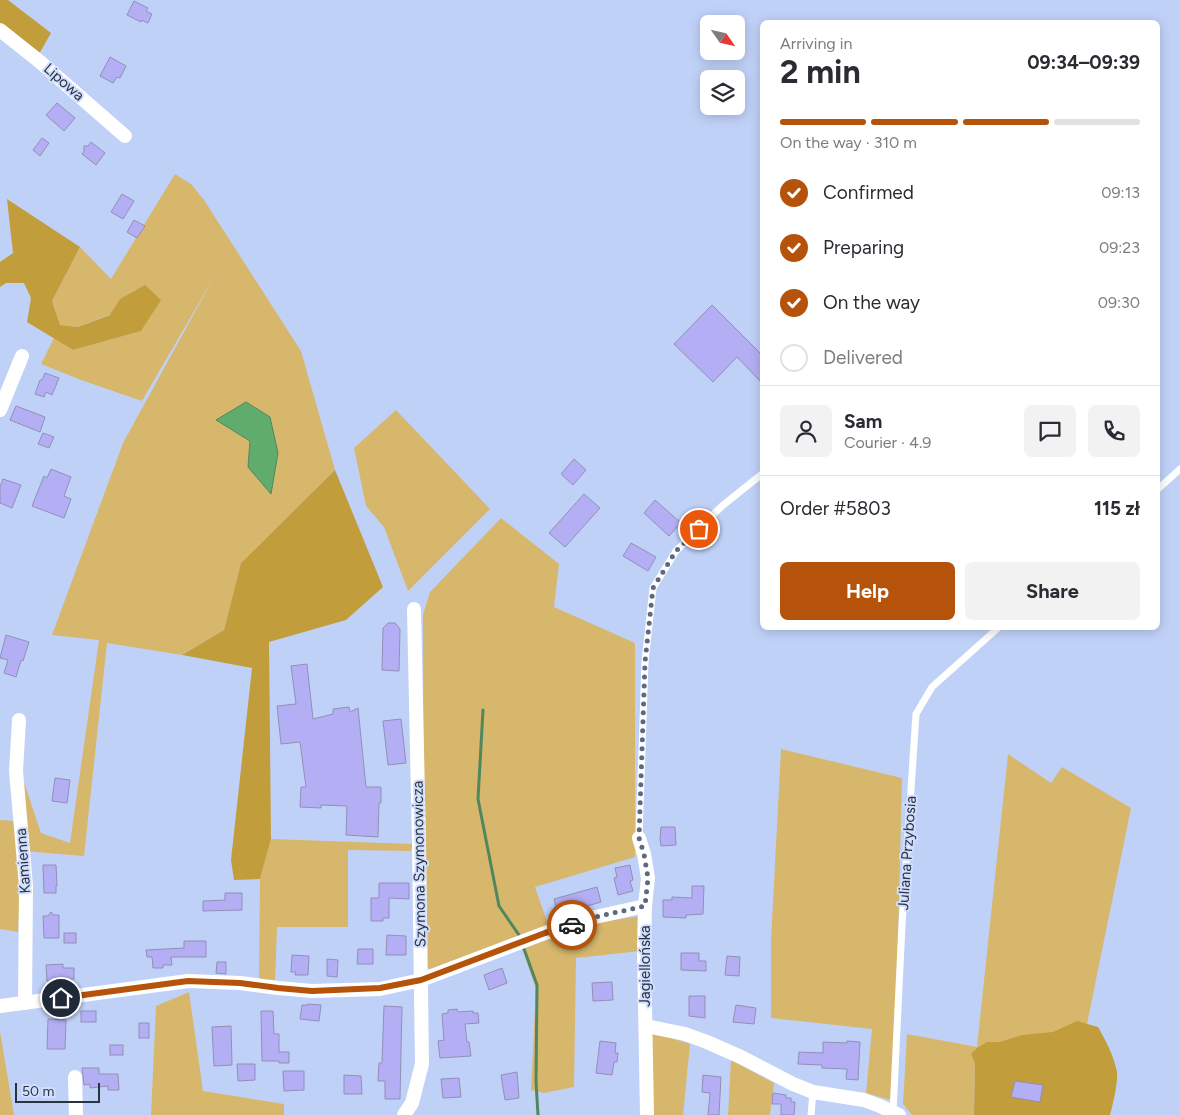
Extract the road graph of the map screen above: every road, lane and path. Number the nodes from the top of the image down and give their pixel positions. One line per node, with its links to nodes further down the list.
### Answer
1 (0, 30): 2 (street, Lipowa)
2 (125, 136)
3 (22, 356): 4 (street)
4 (0, 410)
5 (1180, 469): 7 (lane)
6 (760, 476): 11 (lane, Jagiellońska)
7 (1160, 487)
8 (414, 609): 13 (street, Szymona Szymonowicza)
9 (996, 630): 19 (lane, Juliana Przybosia)
10 (19, 720): 14 (street, Kamienna)
11 (639, 838): 12 (street, Jagiellońska)
12 (645, 906): 13 (street); 16 (street, Jagiellońska)
13 (421, 980): 14 (street); 21 (street, Szymona Szymonowicza)
14 (25, 1003): 15 (street)
15 (0, 1006)
16 (646, 1026): 18 (street, Juliana Przybosia); 22 (street, Jagiellońska)
17 (75, 1077): 20 (street)
18 (813, 1092): 19 (street, Juliana Przybosia); 23 (lane)
19 (896, 1114)
20 (76, 1115)
21 (404, 1115)
22 (647, 1115)
23 (811, 1115)

